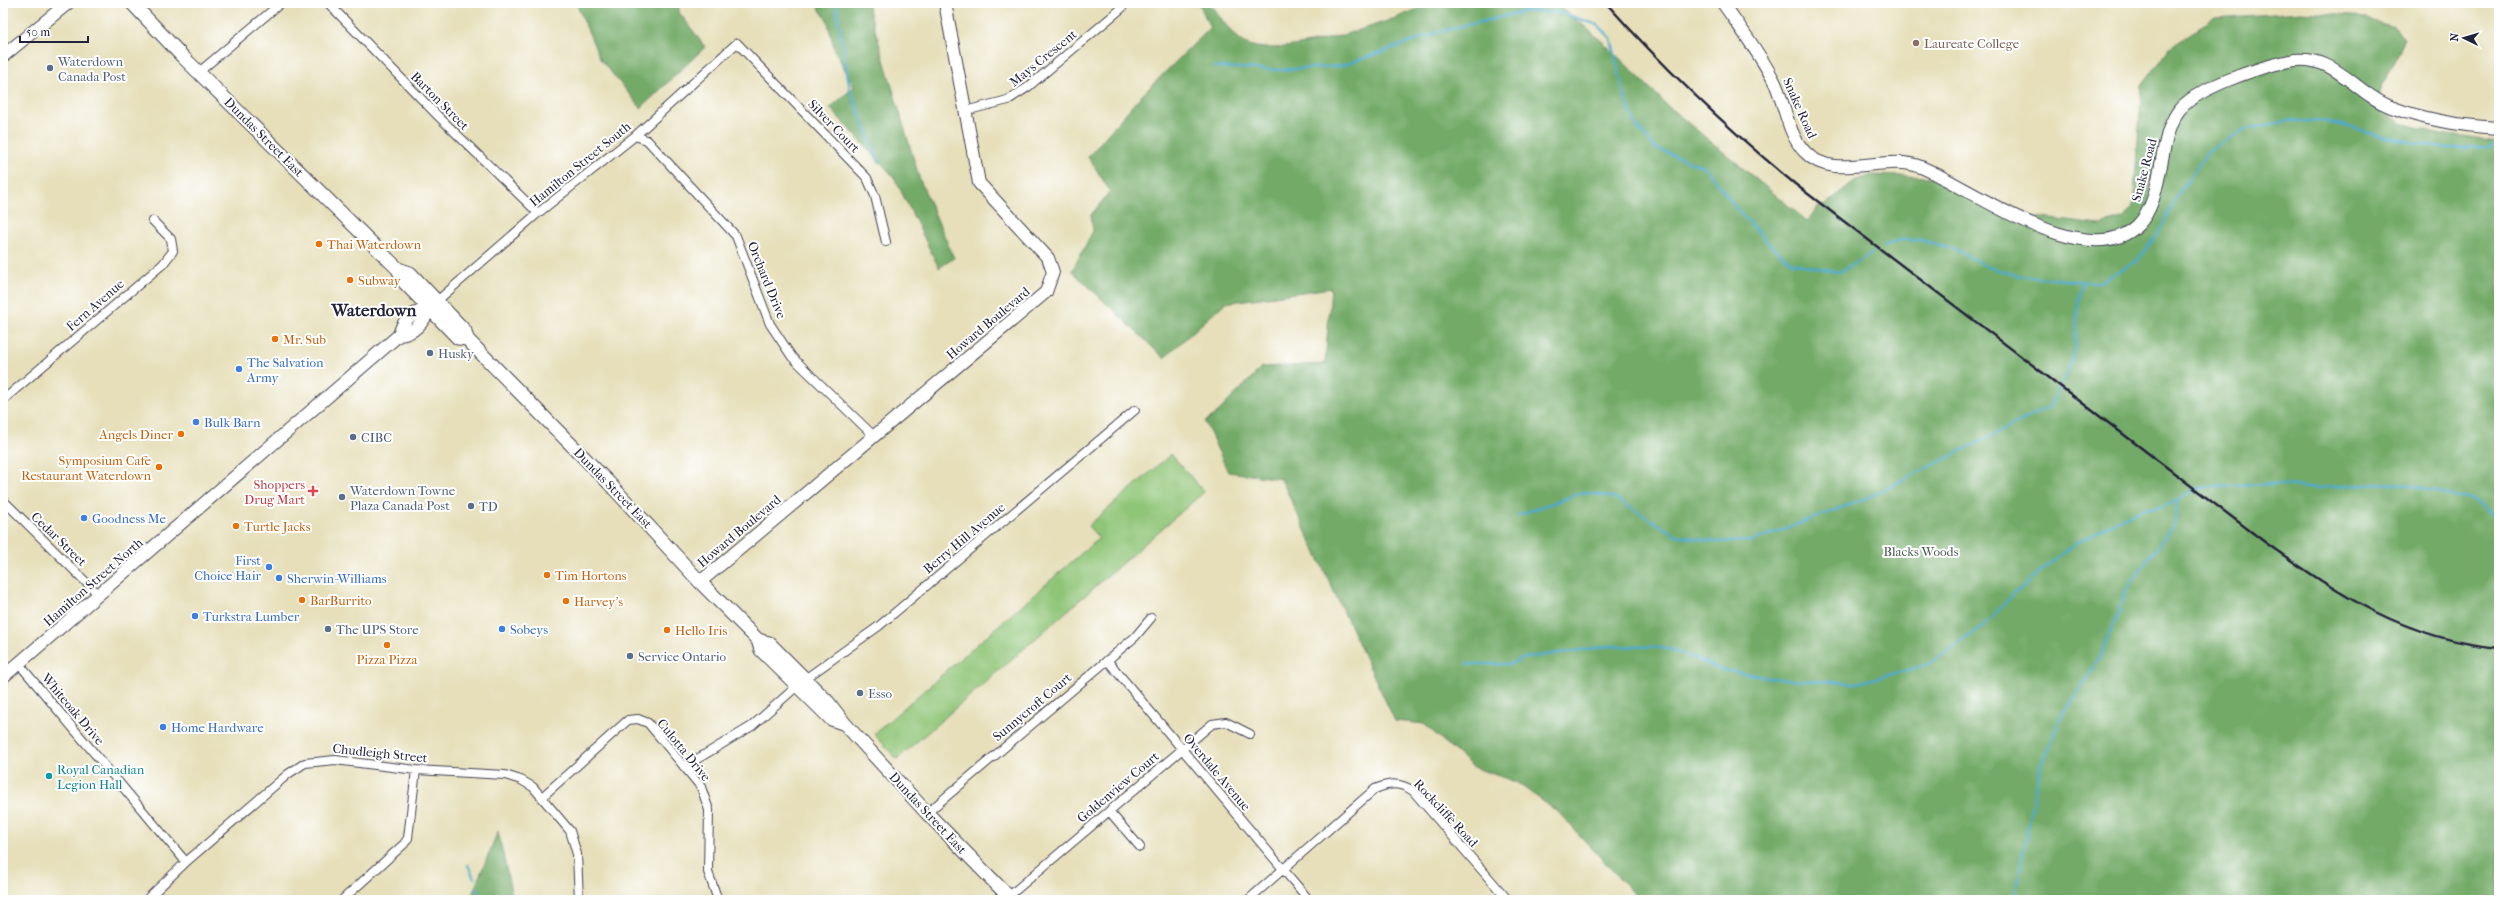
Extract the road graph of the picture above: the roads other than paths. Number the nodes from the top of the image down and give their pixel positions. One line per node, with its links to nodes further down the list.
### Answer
1 (68, 3): 9 (street)
2 (132, 3): 10 (main road, Dundas Street East)
3 (281, 3): 10 (street)
4 (328, 3): 14 (street, Barton Street)
5 (945, 3): 11 (street, Howard Boulevard)
6 (1125, 3): 11 (street, Mays Crescent)
7 (1723, 3): 12 (street, Snake Road)
8 (737, 43): 13 (street, Hamilton Street South); 16 (street, Silver Court)
9 (3, 56)
10 (199, 72): 17 (main road, Dundas Street East)
11 (965, 111): 20 (street, Howard Boulevard)
12 (2499, 128)
13 (635, 136): 14 (street, Hamilton Street South); 20 (street, Orchard Drive)
14 (538, 214): 17 (street, Hamilton Street South)
15 (153, 221): 18 (street, Fern Avenue)
16 (886, 242)
17 (433, 304): 22 (main road, Dundas Street East); 23 (street, Hamilton Street North)
18 (3, 400)
19 (1135, 410): 28 (street, Berry Hill Avenue)
20 (875, 437): 22 (street, Howard Boulevard)
21 (3, 500): 23 (street, Cedar Street)
22 (700, 582): 28 (main road, Dundas Street East)
23 (98, 595): 26 (street, Hamilton Street North)
24 (1152, 618): 25 (street, Sunnycroft Court)
25 (1107, 660): 30 (street, Overdale Avenue); 35 (street, Sunnycroft Court)
26 (19, 664): 27 (street, Hamilton Street North); 37 (street, Whiteoak Drive)
27 (3, 677)
28 (801, 682): 31 (street, Berry Hill Avenue); 35 (main road, Dundas Street East)
29 (1250, 734): 30 (street, Goldenview Court)
30 (1182, 749): 34 (street, Goldenview Court); 38 (street, Overdale Avenue)
31 (684, 767): 33 (street, Culotta Drive); 43 (street, Culotta Drive)
32 (416, 770): 33 (street, Chudleigh Street); 37 (street, Chudleigh Street); 41 (street)
33 (542, 797): 42 (street, Chudleigh Street)
34 (1109, 811): 36 (street); 39 (street, Goldenview Court)
35 (926, 813): 39 (main road, Dundas Street East)
36 (1140, 847)
37 (186, 862): 40 (street, Chudleigh Street)
38 (1282, 869): 44 (street); 45 (street, Overdale Avenue); 46 (street, Rockcliffe Road)
39 (1010, 898)
40 (146, 900)
41 (342, 900)
42 (579, 900)
43 (718, 900)
44 (1248, 900)
45 (1309, 900)
46 (1508, 900)

